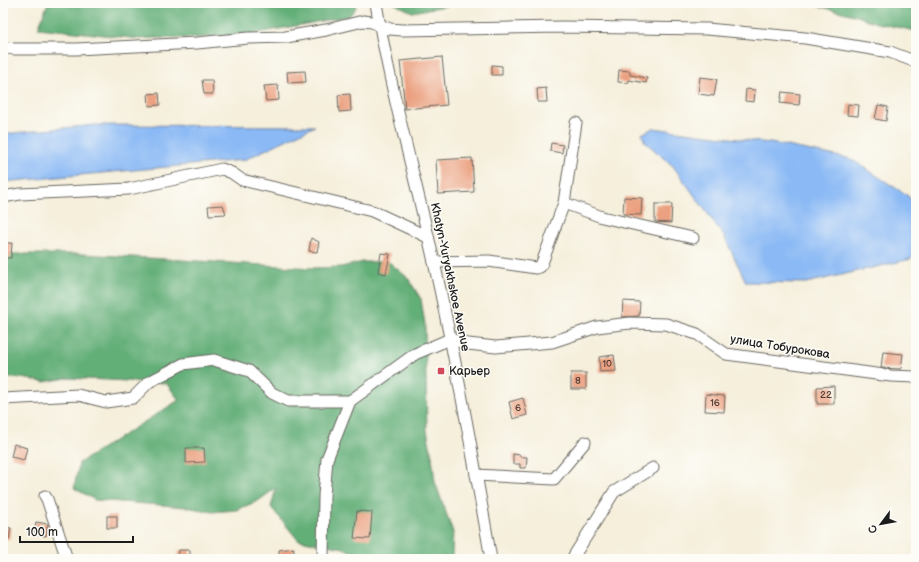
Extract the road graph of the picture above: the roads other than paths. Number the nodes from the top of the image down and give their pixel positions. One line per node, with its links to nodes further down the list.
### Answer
1 (376, 3): 2 (street, Khatyn-Yuryakhskoe Avenue)
2 (379, 24): 3 (street); 4 (street); 8 (street, Khatyn-Yuryakhskoe Avenue)
3 (3, 47)
4 (916, 62)
5 (576, 123): 7 (street)
6 (3, 197): 8 (street)
7 (564, 204): 9 (street); 10 (street)
8 (428, 238): 10 (street, Khatyn-Yuryakhskoe Avenue)
9 (693, 238)
10 (434, 262): 11 (street, Khatyn-Yuryakhskoe Avenue)
11 (450, 340): 12 (street, улица Тобурокова); 14 (street); 17 (street, Khatyn-Yuryakhskoe Avenue)
12 (916, 377)
13 (3, 399): 14 (street)
14 (350, 400): 20 (street)
15 (585, 442): 17 (street)
16 (654, 468): 22 (street)
17 (476, 475): 21 (street, Khatyn-Yuryakhskoe Avenue)
18 (45, 496): 19 (street)
19 (67, 559)
20 (323, 559)
21 (490, 559)
22 (572, 559)

